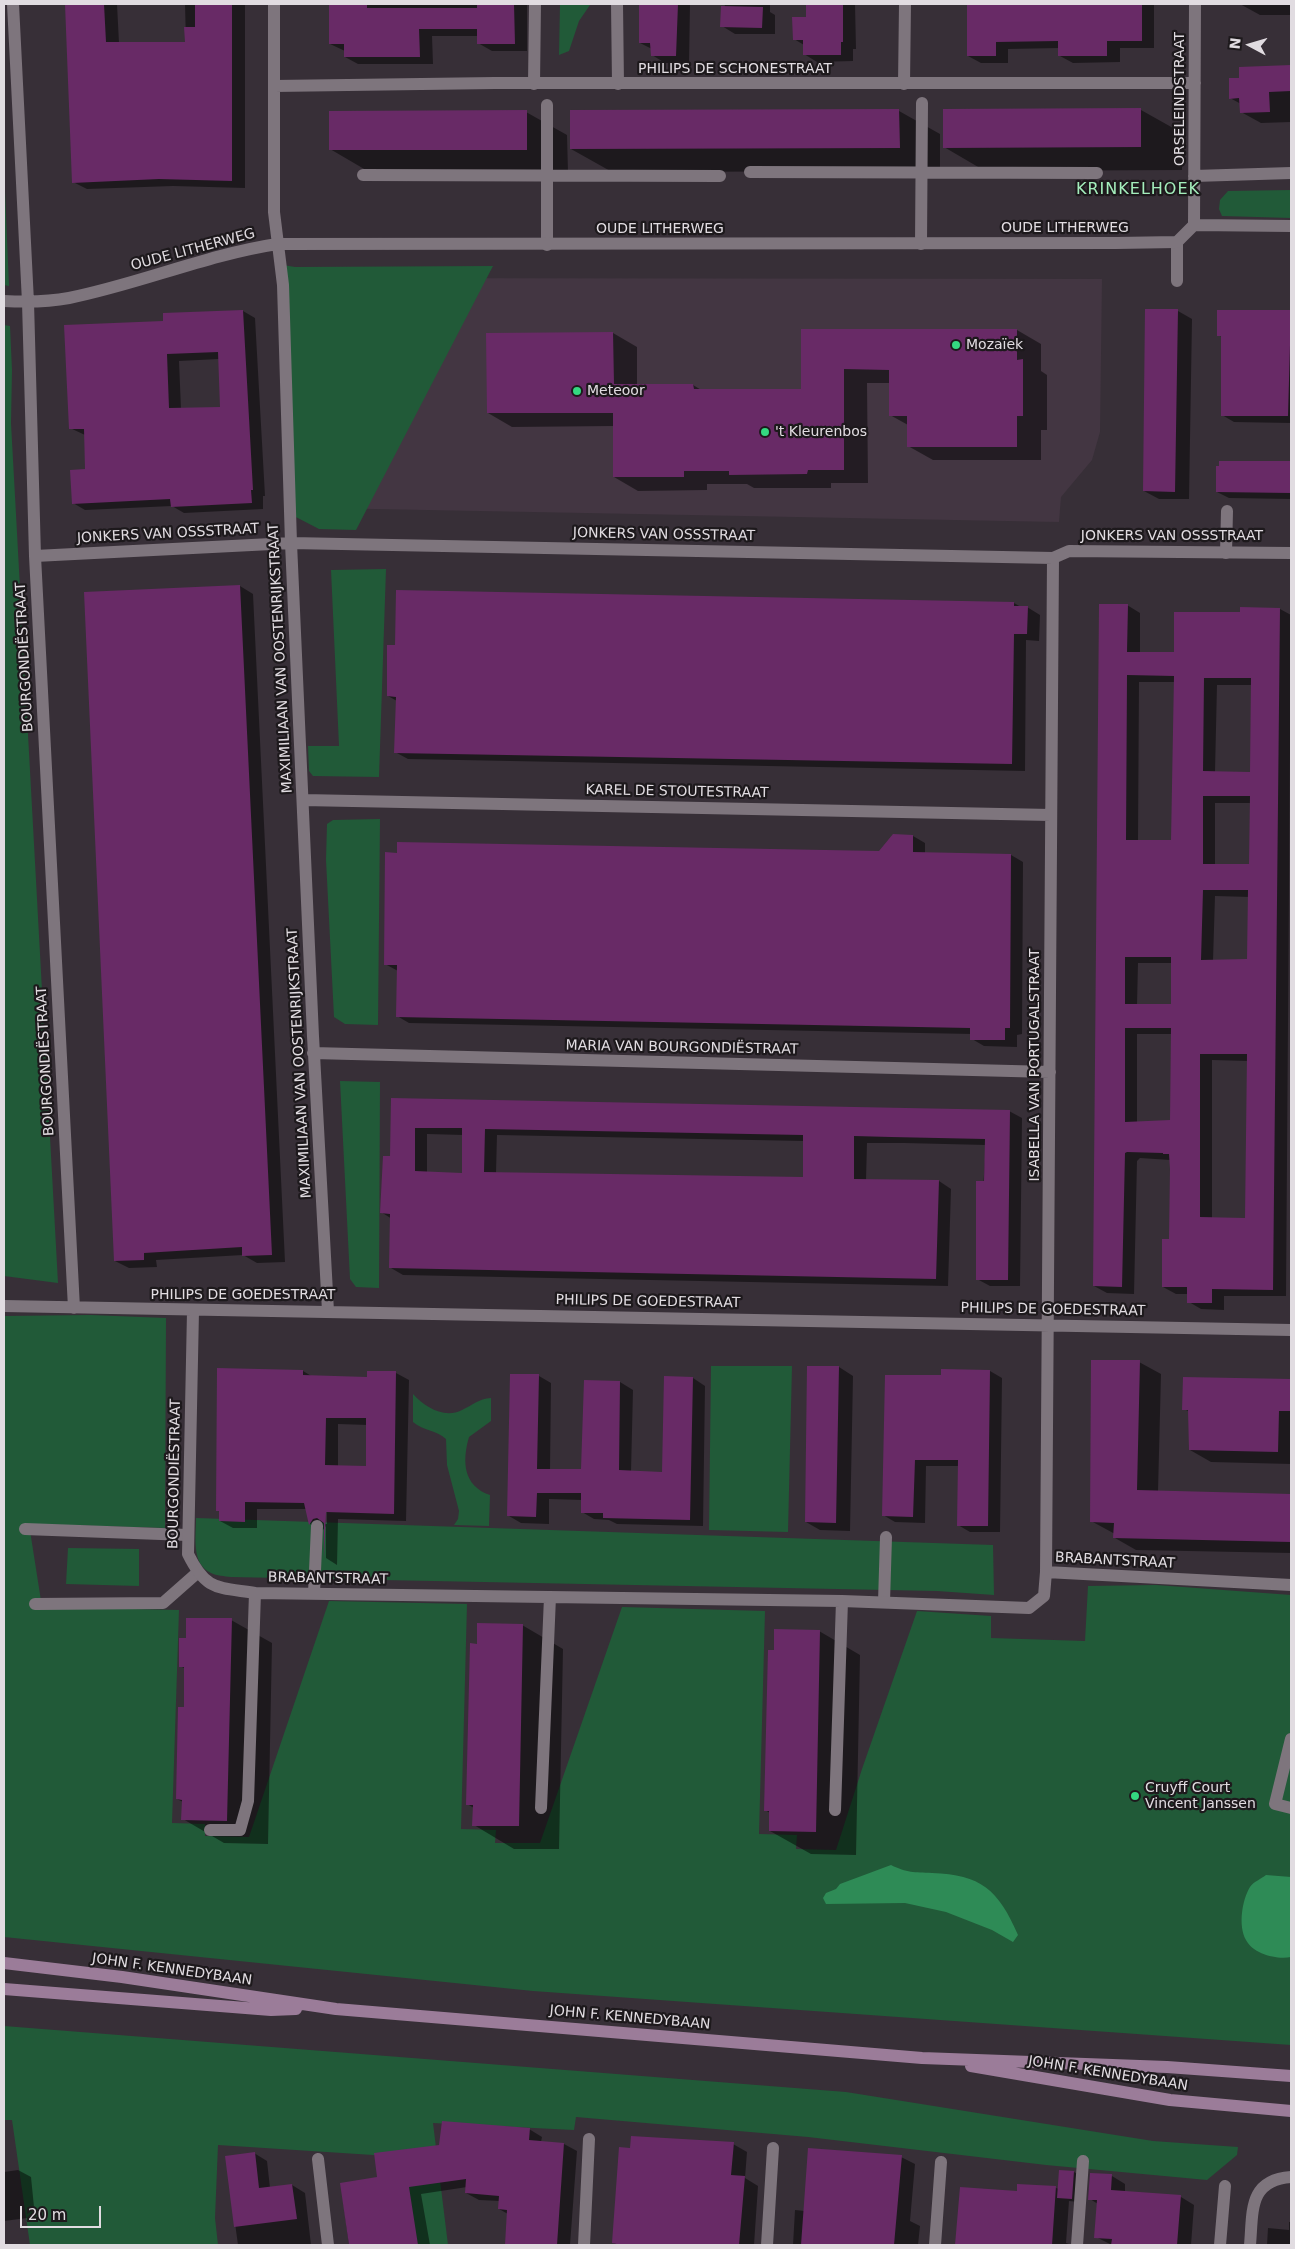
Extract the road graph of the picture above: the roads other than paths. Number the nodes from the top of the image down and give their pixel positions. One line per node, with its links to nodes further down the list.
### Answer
1 (13, 4): 30 (street, BOURGONDIËSTRAAT)
2 (274, 4): 11 (street, MAXIMILIAAN VAN OOSTENRIJKSTRAAT)
3 (535, 4): 8 (street)
4 (617, 4): 9 (street)
5 (905, 4): 10 (street)
6 (1195, 4): 7 (street, ORSELEINDSTRAAT)
7 (1195, 83): 10 (street, PHILIPS DE SCHONESTRAAT); 21 (street, ORSELEINDSTRAAT)
8 (534, 84): 9 (street, PHILIPS DE SCHONESTRAAT); 11 (street, PHILIPS DE SCHONESTRAAT)
9 (618, 84): 10 (street, PHILIPS DE SCHONESTRAAT)
10 (904, 84)
11 (274, 86): 25 (street, MAXIMILIAAN VAN OOSTENRIJKSTRAAT)
12 (922, 103): 15 (street)
13 (547, 105): 19 (street)
14 (750, 172): 15 (street)
15 (922, 172): 16 (street); 26 (street)
16 (1097, 173)
17 (1291, 173): 21 (street)
18 (363, 175): 19 (street)
19 (547, 175): 20 (street); 27 (street)
20 (720, 176)
21 (1194, 176): 22 (street, ORSELEINDSTRAAT)
22 (1194, 225): 23 (street); 24 (street)
23 (1291, 226)
24 (1177, 242): 26 (street, OUDE LITHERWEG); 28 (street)
25 (277, 244): 27 (street, OUDE LITHERWEG); 30 (street, OUDE LITHERWEG); 32 (street, MAXIMILIAAN VAN OOSTENRIJKSTRAAT)
26 (921, 244): 27 (street, OUDE LITHERWEG)
27 (548, 245)
28 (1177, 281)
29 (4, 301): 30 (street, OUDE LITHERWEG)
30 (28, 302): 35 (street, BOURGONDIËSTRAAT)
31 (1227, 511): 34 (street)
32 (291, 542): 35 (street, JONKERS VAN OSSSTRAAT); 36 (street, JONKERS VAN OSSSTRAAT); 37 (street, MAXIMILIAAN VAN OOSTENRIJKSTRAAT)
33 (1291, 552): 34 (street, JONKERS VAN OSSSTRAAT)
34 (1226, 553): 36 (street, JONKERS VAN OSSSTRAAT)
35 (35, 556): 42 (street, BOURGONDIËSTRAAT)
36 (1053, 558): 38 (street, ISABELLA VAN PORTUGALSTRAAT)
37 (303, 800): 38 (street, KAREL DE STOUTESTRAAT); 39 (street, MAXIMILIAAN VAN OOSTENRIJKSTRAAT)
38 (1051, 815): 40 (street, ISABELLA VAN PORTUGALSTRAAT)
39 (313, 1053): 40 (street, MARIA VAN BOURGONDIËSTRAAT); 44 (street, MAXIMILIAAN VAN OOSTENRIJKSTRAAT)
40 (1050, 1072): 45 (street, ISABELLA VAN PORTUGALSTRAAT)
41 (4, 1306): 42 (street, PHILIPS DE GOEDESTRAAT)
42 (74, 1308): 43 (street, PHILIPS DE GOEDESTRAAT)
43 (193, 1311): 44 (street, PHILIPS DE GOEDESTRAAT); 49 (street, BOURGONDIËSTRAAT)
44 (328, 1311): 45 (street, PHILIPS DE GOEDESTRAAT)
45 (1048, 1325): 46 (street, PHILIPS DE GOEDESTRAAT); 51 (street, ISABELLA VAN PORTUGALSTRAAT)
46 (1291, 1330)
47 (317, 1526): 55 (street)
48 (25, 1529): 49 (street)
49 (188, 1535): 52 (street, BOURGONDIËSTRAAT)
50 (886, 1537): 58 (street)
51 (1046, 1572): 53 (street, BRABANTSTRAAT); 58 (street, BRABANTSTRAAT)
52 (197, 1573): 54 (street); 59 (street)
53 (1291, 1585)
54 (255, 1593): 55 (street, BRABANTSTRAAT); 64 (street, BRABANTSTRAAT)
55 (314, 1593): 56 (street, BRABANTSTRAAT)
56 (550, 1596): 57 (street, BRABANTSTRAAT); 61 (street)
57 (842, 1601): 58 (street, BRABANTSTRAAT); 63 (street)
58 (884, 1602)
59 (36, 1604)
60 (1291, 1739): 62 (street)
61 (541, 1808)
62 (1291, 1808)
63 (835, 1810)
64 (210, 1830)
65 (4, 1963): 67 (main road, JOHN F. KENNEDYBAAN)
66 (4, 1989): 67 (main road, JOHN F. KENNEDYBAAN)
67 (336, 2009): 68 (main road, JOHN F. KENNEDYBAAN)
68 (922, 2058): 69 (main road, JOHN F. KENNEDYBAAN); 70 (main road, JOHN F. KENNEDYBAAN)
69 (1291, 2076)
70 (1291, 2111)
71 (589, 2139): 79 (street)
72 (773, 2148): 80 (street)
73 (318, 2159): 78 (street)
74 (1083, 2161): 82 (street)
75 (940, 2162): 81 (street)
76 (1291, 2177): 84 (street)
77 (1225, 2186): 83 (street)
78 (328, 2245)
79 (584, 2245)
80 (767, 2245)
81 (935, 2245)
82 (1076, 2245)
83 (1220, 2245)
84 (1250, 2245)

